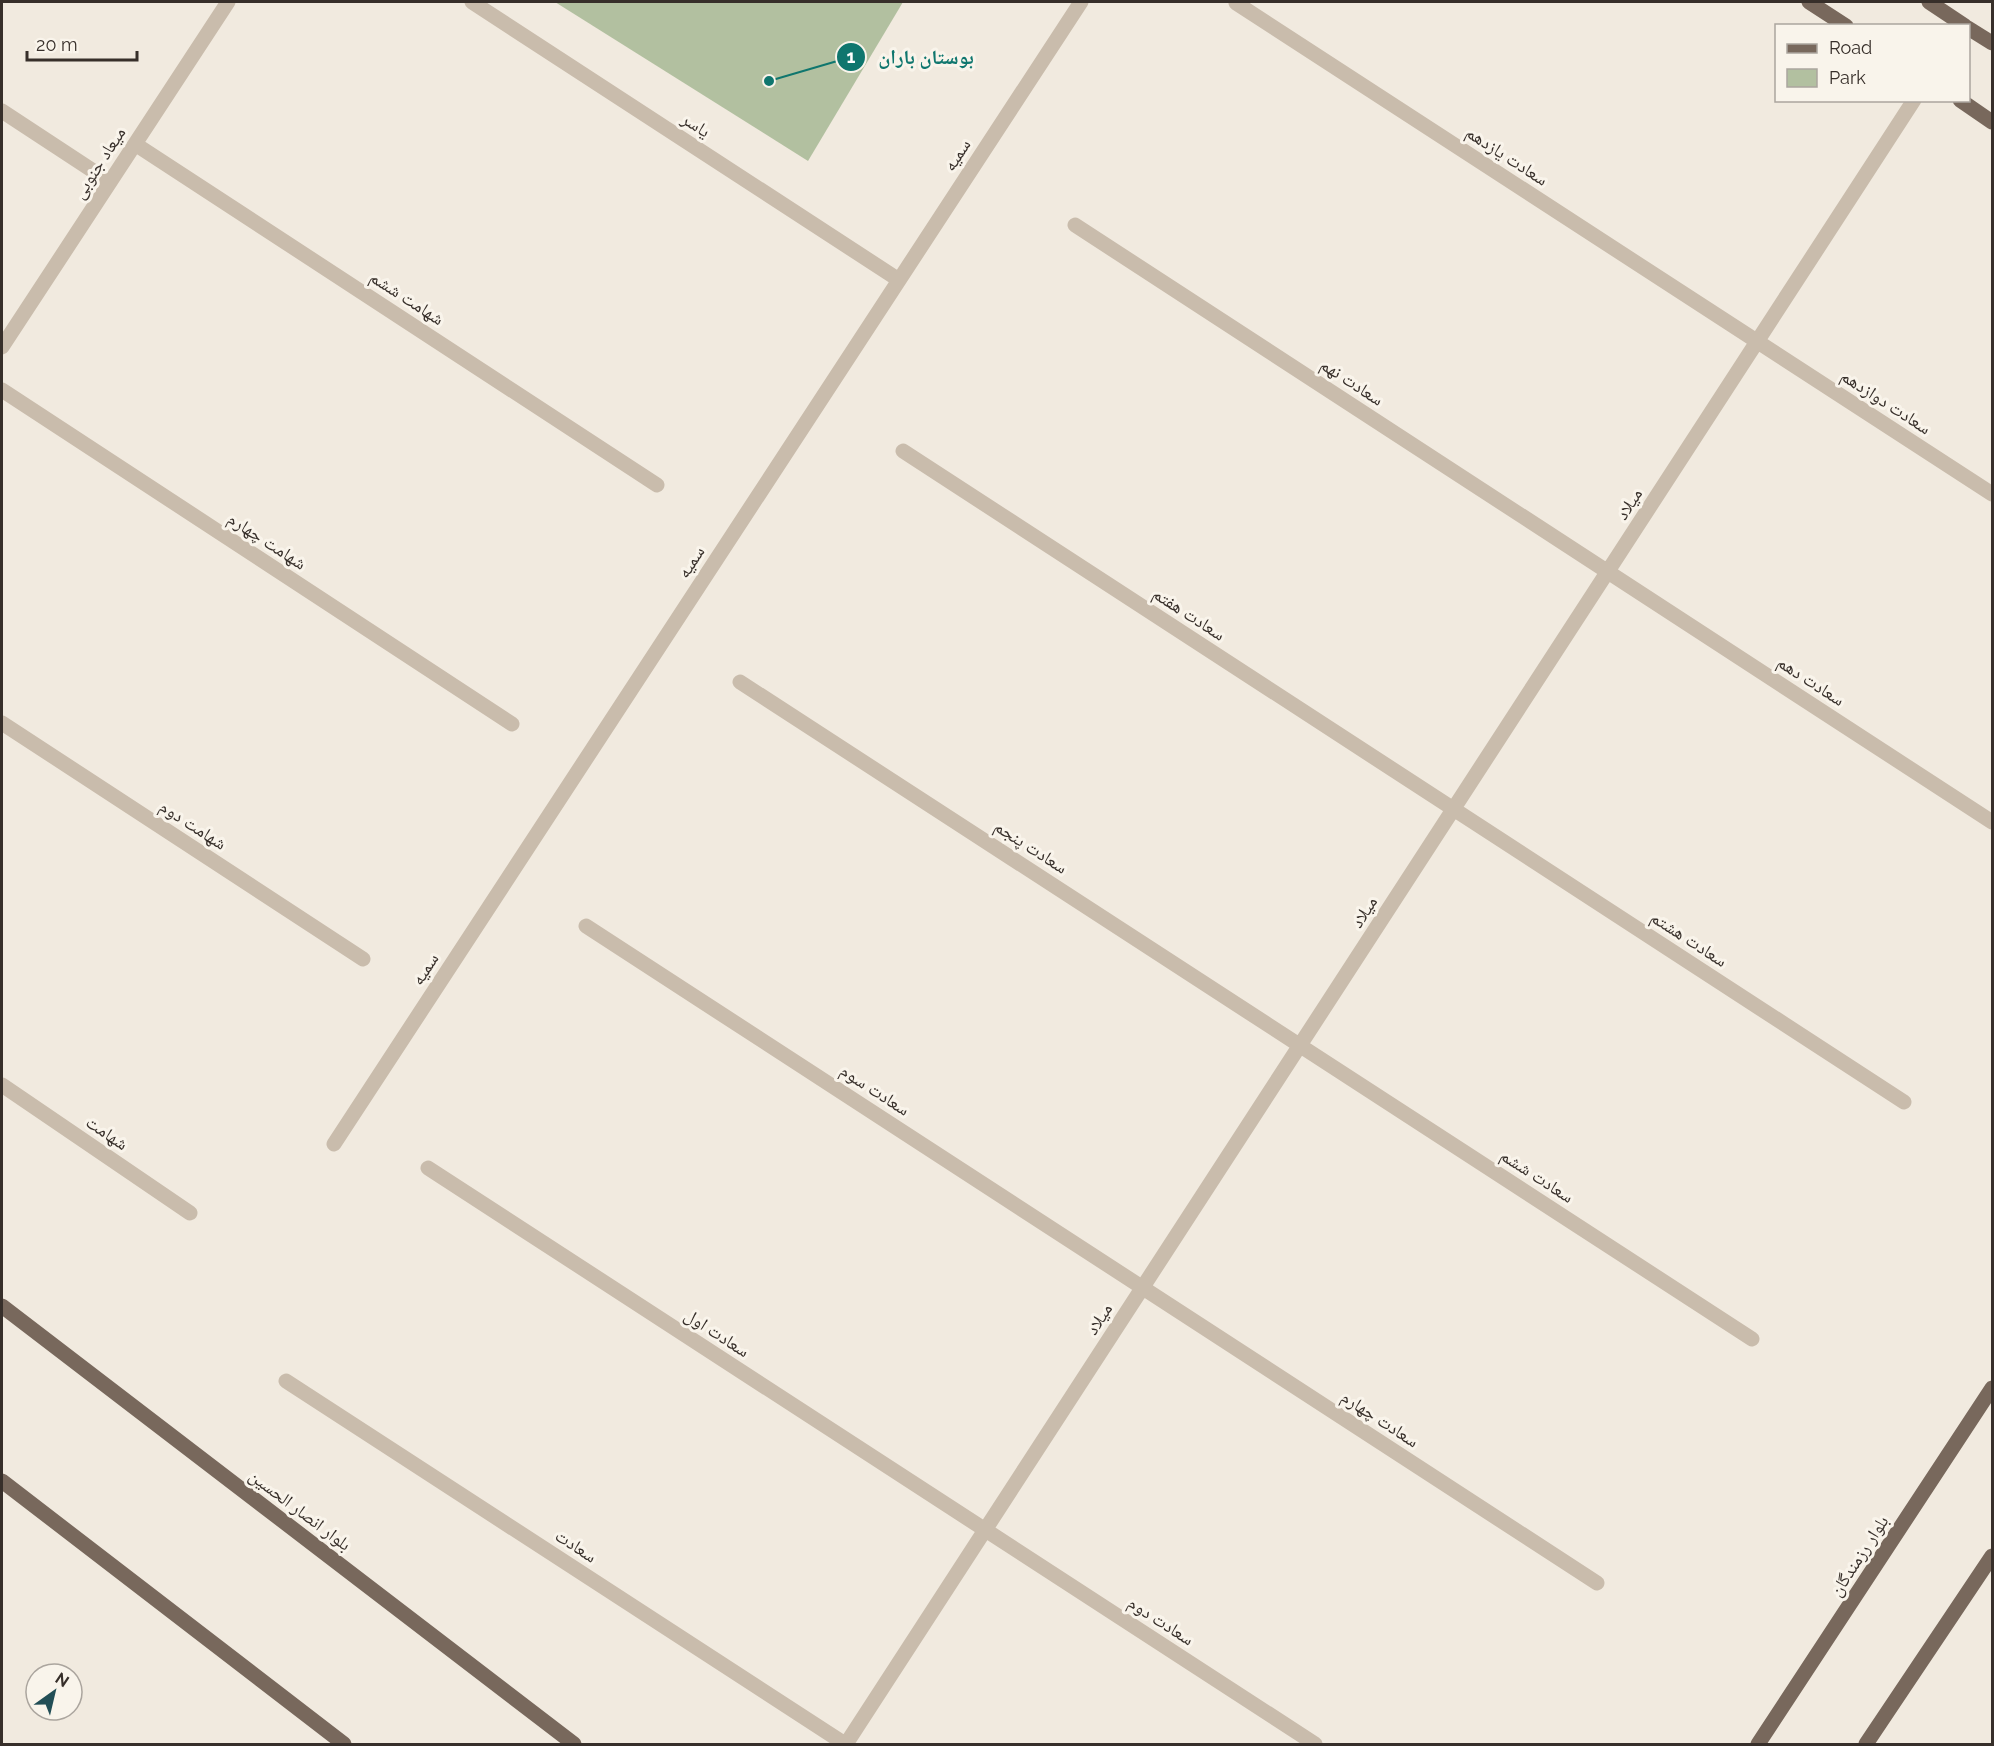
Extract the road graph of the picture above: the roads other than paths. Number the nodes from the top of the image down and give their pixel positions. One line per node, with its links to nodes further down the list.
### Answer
1 (228, 2): 15 (street, میعاد جنوبی)
2 (472, 2): 18 (street, یاسر)
3 (1081, 2): 18 (street, سمیه)
4 (1809, 2): 7 (main road)
5 (1929, 2): 8 (main road)
6 (1236, 3): 19 (street, سعادت یازدهم)
7 (1843, 24)
8 (1962, 24)
9 (1970, 29): 10 (main road)
10 (1992, 43)
11 (1913, 102): 19 (street, میلاد)
12 (1963, 102): 14 (main road)
13 (2, 111): 16 (street)
14 (1992, 122)
15 (135, 144): 16 (street, میعاد جنوبی); 23 (street, شهامت ششم)
16 (110, 182): 20 (street, میعاد جنوبی)
17 (1075, 225): 25 (street, سعادت نهم)
18 (899, 280): 36 (street, سمیه)
19 (1758, 342): 24 (street, سعادت دوازدهم); 25 (street, میلاد)
20 (2, 346)
21 (2, 390): 28 (street, شهامت چهارم)
22 (903, 451): 29 (street, سعادت هفتم)
23 (657, 485)
24 (1992, 494)
25 (1608, 572): 29 (street, میلاد); 30 (street, سعادت دهم)
26 (740, 682): 33 (street, سعادت پنجم)
27 (2, 723): 32 (street, شهامت دوم)
28 (512, 724)
29 (1454, 809): 33 (street, میلاد); 35 (street, سعادت هشتم)
30 (1992, 822)
31 (586, 926): 39 (street, سعادت سوم)
32 (363, 959)
33 (1300, 1046): 39 (street, میلاد); 41 (street, سعادت ششم)
34 (2, 1085): 38 (street, شهامت)
35 (1904, 1102)
36 (334, 1144)
37 (428, 1168): 45 (street, سعادت اول)
38 (190, 1213)
39 (1143, 1288): 45 (street, میلاد); 47 (street, سعادت چهارم)
40 (2, 1306): 49 (main road, بلوار انصار الحسین)
41 (1752, 1340)
42 (286, 1381): 50 (street, سعادت)
43 (1992, 1388): 52 (main road, بلوار رزمندگان)
44 (2, 1481): 48 (main road)
45 (985, 1530): 50 (street, میلاد); 51 (street, سعادت دوم)
46 (1992, 1556): 53 (main road)
47 (1597, 1583)
48 (344, 1744)
49 (574, 1744)
50 (846, 1744)
51 (1315, 1744)
52 (1758, 1744)
53 (1866, 1744)

